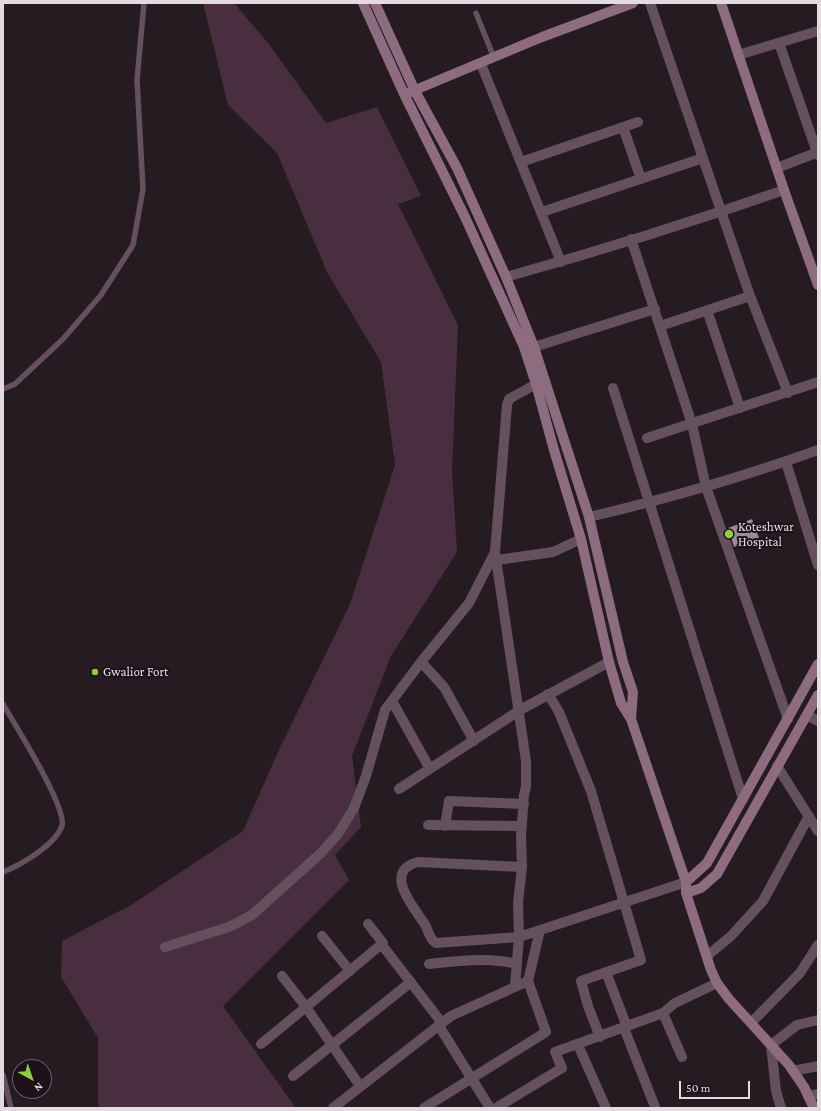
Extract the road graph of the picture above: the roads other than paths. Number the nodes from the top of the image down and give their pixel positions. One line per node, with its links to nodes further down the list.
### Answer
1 (144, 3): 37 (lane)
2 (363, 3): 14 (street)
3 (375, 3): 13 (street)
4 (633, 3): 11 (street)
5 (650, 3): 18 (street)
6 (721, 3): 10 (street)
7 (476, 13): 11 (lane)
8 (818, 31): 9 (street)
9 (779, 43): 10 (street); 17 (street)
10 (738, 55): 20 (street)
11 (494, 58): 12 (street)
12 (481, 64): 13 (street); 19 (street)
13 (415, 91): 14 (street); 27 (street)
14 (404, 94): 35 (street)
15 (638, 122): 16 (street)
16 (623, 127): 19 (street); 21 (street)
17 (818, 153): 20 (street)
18 (702, 158): 21 (street); 24 (street)
19 (521, 162): 23 (street)
20 (777, 168): 22 (street)
21 (641, 179): 23 (street)
22 (784, 190): 24 (street); 28 (street)
23 (542, 212): 26 (street)
24 (721, 212): 25 (street); 29 (street)
25 (632, 239): 26 (street); 30 (street)
26 (561, 262): 27 (street)
27 (506, 277): 33 (street)
28 (818, 285)
29 (750, 296): 31 (street); 38 (street)
30 (655, 309): 32 (street); 33 (street)
31 (707, 310): 32 (street); 39 (street)
32 (660, 326): 40 (street)
33 (534, 347): 46 (street)
34 (818, 382): 38 (street)
35 (536, 384): 47 (street); 48 (street)
36 (613, 388): 45 (street)
37 (3, 389)
38 (788, 392): 39 (street)
39 (740, 408): 40 (street)
40 (692, 424): 41 (street); 44 (street)
41 (647, 438)
42 (818, 450): 43 (street)
43 (786, 462): 44 (street); 49 (street)
44 (706, 487): 45 (street); 60 (street)
45 (649, 503): 46 (street); 66 (street)
46 (589, 517): 59 (street)
47 (581, 539): 48 (street); 51 (street)
48 (496, 556): 50 (street); 57 (street)
49 (818, 565)
50 (421, 662): 55 (street); 62 (street)
51 (608, 662): 53 (street); 59 (street)
52 (818, 664): 60 (street)
53 (548, 694): 57 (street); 77 (street)
54 (818, 695): 58 (street)
55 (392, 701): 64 (street); 84 (street)
56 (3, 704): 74 (lane)
57 (520, 710): 62 (street); 67 (street)
58 (807, 715): 61 (street); 63 (street)
59 (631, 719): 75 (street)
60 (788, 719): 66 (street)
61 (818, 721)
62 (474, 740): 64 (street)
63 (777, 766): 68 (street); 76 (street)
64 (430, 769): 65 (street)
65 (399, 789)
66 (743, 799): 75 (street)
67 (524, 804): 70 (street); 71 (street)
68 (809, 816): 72 (street); 85 (street)
69 (428, 826): 70 (street)
70 (445, 826): 71 (street)
71 (522, 826): 73 (street)
72 (818, 831)
73 (522, 867): 81 (street); 81 (street)
74 (3, 872)
75 (686, 882): 76 (street); 77 (street)
76 (686, 893): 85 (street)
77 (624, 904): 79 (street); 89 (street)
78 (368, 924): 82 (street)
79 (540, 930): 81 (street); 91 (street)
80 (322, 936): 88 (street)
81 (519, 937): 87 (street)
82 (382, 945): 88 (street); 92 (street)
83 (818, 945): 98 (street)
84 (165, 947)
85 (707, 956): 93 (street)
86 (429, 964): 87 (street)
87 (517, 964): 94 (street)
88 (350, 971): 95 (street)
89 (606, 972): 100 (street); 101 (street)
90 (282, 976): 95 (street)
91 (528, 981): 94 (street); 111 (street)
92 (411, 982): 99 (street); 103 (street)
93 (717, 983): 96 (street); 98 (street)
94 (515, 986): 99 (street)
95 (306, 1007): 102 (street); 103 (street)
96 (663, 1013): 100 (street); 106 (street)
97 (818, 1020): 105 (street)
98 (751, 1023): 105 (street)
99 (440, 1024): 111 (street); 112 (street)
100 (625, 1028): 101 (street); 115 (street)
101 (600, 1037): 104 (street)
102 (261, 1044)
103 (331, 1045): 110 (street); 112 (street)
104 (578, 1045): 114 (street); 120 (street)
105 (771, 1045): 108 (street); 121 (street)
106 (682, 1057)
107 (818, 1066): 108 (street)
108 (793, 1071): 113 (street)
109 (3, 1075): 116 (lane)
110 (293, 1076)
111 (472, 1077): 118 (street); 119 (street)
112 (360, 1086): 117 (street)
113 (813, 1095): 122 (street)
114 (602, 1107)
115 (655, 1107)
116 (11, 1108)
117 (332, 1108)
118 (424, 1108)
119 (490, 1108)
120 (496, 1108)
121 (781, 1108)
122 (814, 1108)

